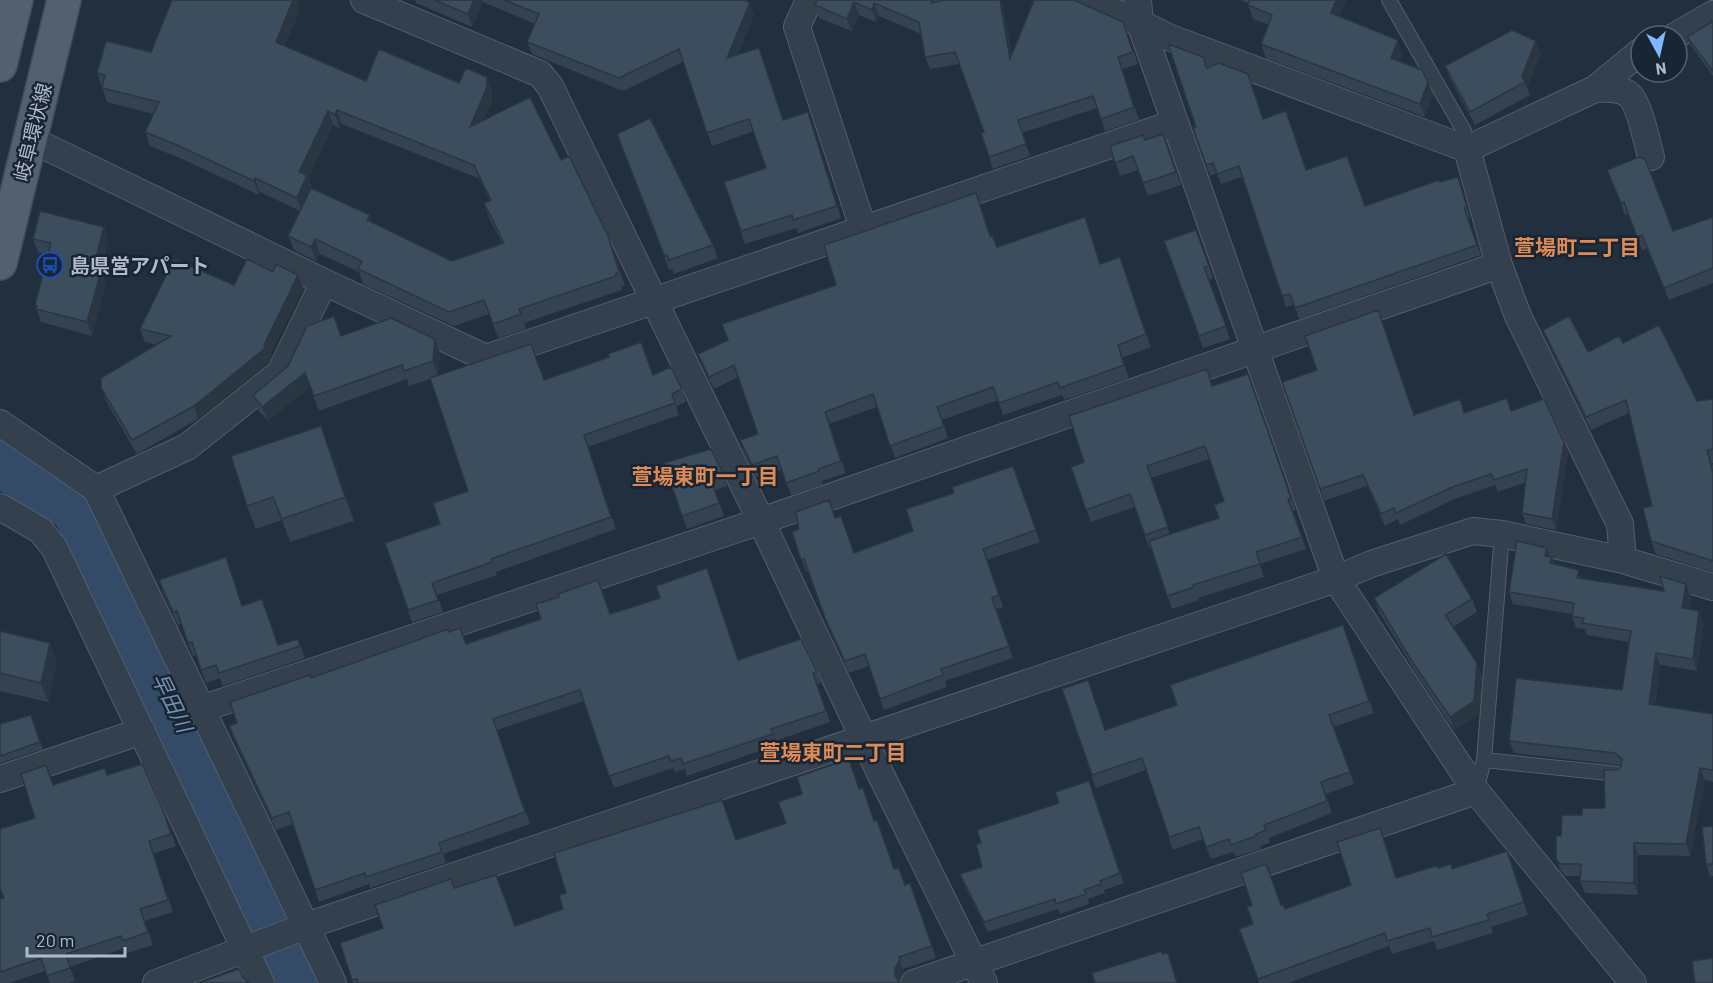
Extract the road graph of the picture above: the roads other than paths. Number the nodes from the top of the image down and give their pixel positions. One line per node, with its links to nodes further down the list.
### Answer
1 (16, 0): 11 (main road)
2 (64, 0): 14 (main road, 岐阜環状線)
3 (364, 0): 21 (street)
4 (809, 0): 17 (street)
5 (1086, 0): 7 (street)
6 (1389, 0): 15 (lane)
7 (1139, 11): 13 (street); 15 (street)
8 (1713, 14): 9 (street)
9 (1689, 28)
10 (1629, 61): 12 (street)
11 (0, 65)
12 (1595, 89): 15 (street); 16 (street)
13 (1175, 123): 17 (street); 22 (street)
14 (30, 139): 18 (main road, 岐阜環状線); 20 (street)
15 (1467, 148): 19 (street)
16 (1651, 156)
17 (863, 228): 21 (street)
18 (0, 263)
19 (1499, 265): 22 (street); 28 (street)
20 (324, 282): 21 (street); 24 (street)
21 (652, 300): 26 (street)
22 (1255, 348): 26 (street); 29 (street)
23 (0, 423): 24 (street)
24 (96, 489): 31 (street)
25 (0, 507): 32 (street)
26 (761, 521): 31 (street); 33 (street)
27 (1502, 534): 28 (street); 29 (street); 34 (lane)
28 (1623, 560): 30 (street)
29 (1336, 579): 33 (street); 37 (street)
30 (1713, 587)
31 (201, 710): 38 (street)
32 (142, 731): 36 (street); 39 (street)
33 (863, 738): 38 (street); 40 (street)
34 (1484, 760): 35 (lane); 37 (lane)
35 (1618, 774)
36 (0, 779)
37 (1476, 791): 40 (street); 45 (street)
38 (301, 928): 39 (street); 43 (street)
39 (251, 948): 41 (street); 42 (street)
40 (979, 973): 44 (street)
41 (156, 983)
42 (261, 983)
43 (333, 983)
44 (914, 983)
45 (1634, 983)

